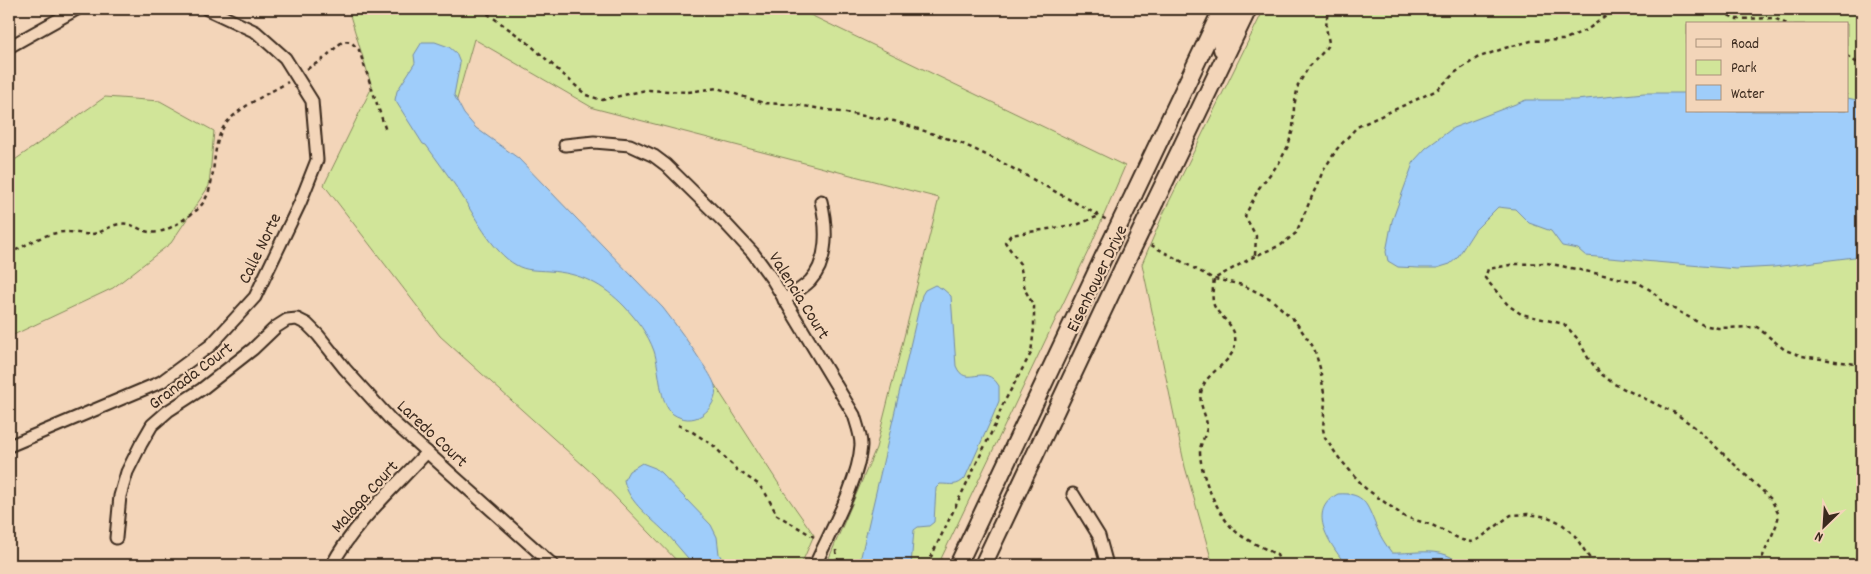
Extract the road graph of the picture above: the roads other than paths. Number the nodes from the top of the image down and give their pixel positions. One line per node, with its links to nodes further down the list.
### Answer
1 (77, 9): 6 (street)
2 (207, 9): 12 (street, Calle Norte)
3 (1222, 9): 19 (main road, Eisenhower Drive, bridge)
4 (1234, 9): 7 (main road)
5 (1248, 9): 7 (main road, Eisenhower Drive)
6 (9, 47)
7 (1222, 61): 20 (main road, Eisenhower Drive, bridge)
8 (565, 145): 10 (street, Valencia Court)
9 (821, 201): 10 (street)
10 (784, 300): 18 (street, Valencia Court)
11 (297, 319): 13 (street, Laredo Court); 15 (street, Granada Court)
12 (9, 446)
13 (427, 452): 16 (street, Malaga Court); 17 (street, Laredo Court)
14 (1073, 494): 21 (street)
15 (116, 538)
16 (332, 565)
17 (553, 565)
18 (815, 565)
19 (958, 565)
20 (983, 565)
21 (1107, 565)

